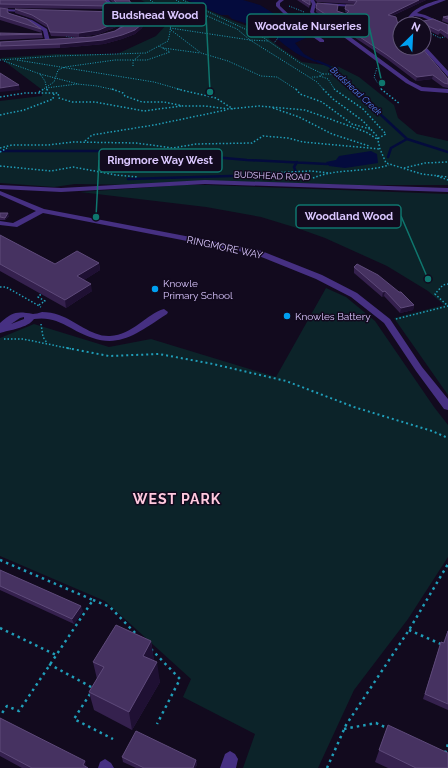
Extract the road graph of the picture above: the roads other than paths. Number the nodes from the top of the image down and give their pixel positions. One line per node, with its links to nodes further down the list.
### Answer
1 (106, 0): 12 (street)
2 (444, 0): 13 (street)
3 (280, 1): 17 (street)
4 (313, 2): 5 (street); 20 (street)
5 (342, 6): 6 (street); 11 (street)
6 (354, 6)
7 (0, 10): 8 (street)
8 (9, 11): 9 (street); 16 (street)
9 (35, 11)
10 (108, 12): 12 (street)
11 (340, 12)
12 (119, 13): 15 (street)
13 (413, 14): 14 (street)
14 (448, 27)
15 (107, 35)
16 (42, 41)
17 (322, 41)
18 (432, 56): 19 (street)
19 (448, 75)
20 (448, 91)
21 (0, 187): 22 (street, BUDSHEAD ROAD)
22 (28, 188): 23 (street, BUDSHEAD ROAD); 25 (street)
23 (448, 190)
24 (0, 193): 25 (street, RINGMORE WAY)
25 (17, 199): 26 (street, RINGMORE WAY)
26 (42, 211): 27 (street); 30 (street, RINGMORE WAY)
27 (0, 223)
28 (164, 312): 29 (street)
29 (0, 329)
30 (448, 406)

